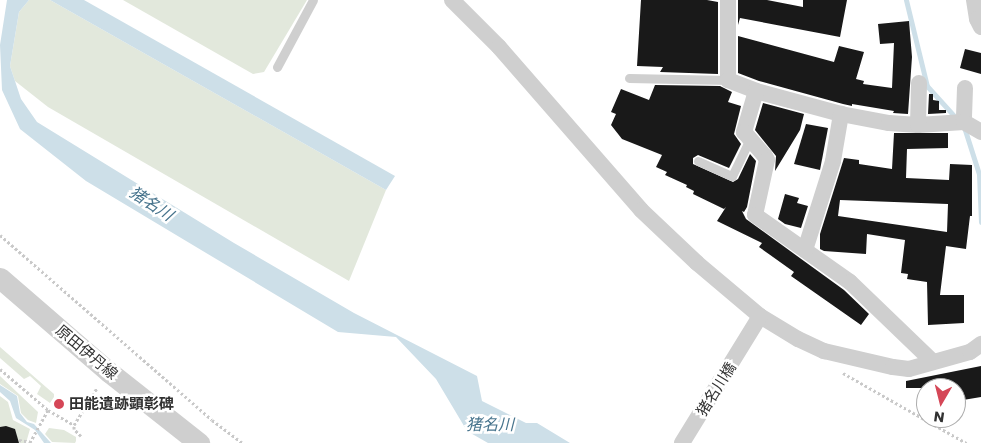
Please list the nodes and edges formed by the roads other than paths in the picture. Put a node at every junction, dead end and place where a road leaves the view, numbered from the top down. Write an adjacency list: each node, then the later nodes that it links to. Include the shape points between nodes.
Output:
1 (313, 0): 6 (lane)
2 (452, 0): 20 (street, via 499,47 641,210 696,263)
3 (728, 0): 8 (street)
4 (974, 0): 5 (street)
5 (981, 27)
6 (277, 66)
7 (629, 78): 8 (lane)
8 (728, 80): 11 (street)
9 (918, 83): 14 (street)
10 (965, 88): 13 (street)
11 (756, 91): 12 (street); 16 (street, via 744,132)
12 (841, 114): 14 (street); 18 (street, via 833,161)
13 (964, 122): 14 (street); 15 (street)
14 (918, 125)
15 (981, 132)
16 (750, 138): 17 (lane, via 732,176); 18 (street, via 767,160 756,215)
17 (698, 161)
18 (805, 250): 22 (street, via 850,282)
19 (0, 278): 23 (street, 原田伊丹線, via 109,372)
20 (760, 316): 22 (street, via 824,351 908,369); 24 (street, 猪名川橋)
21 (981, 344): 22 (street, via 970,352)
22 (933, 362)
23 (199, 443)
24 (682, 443)

